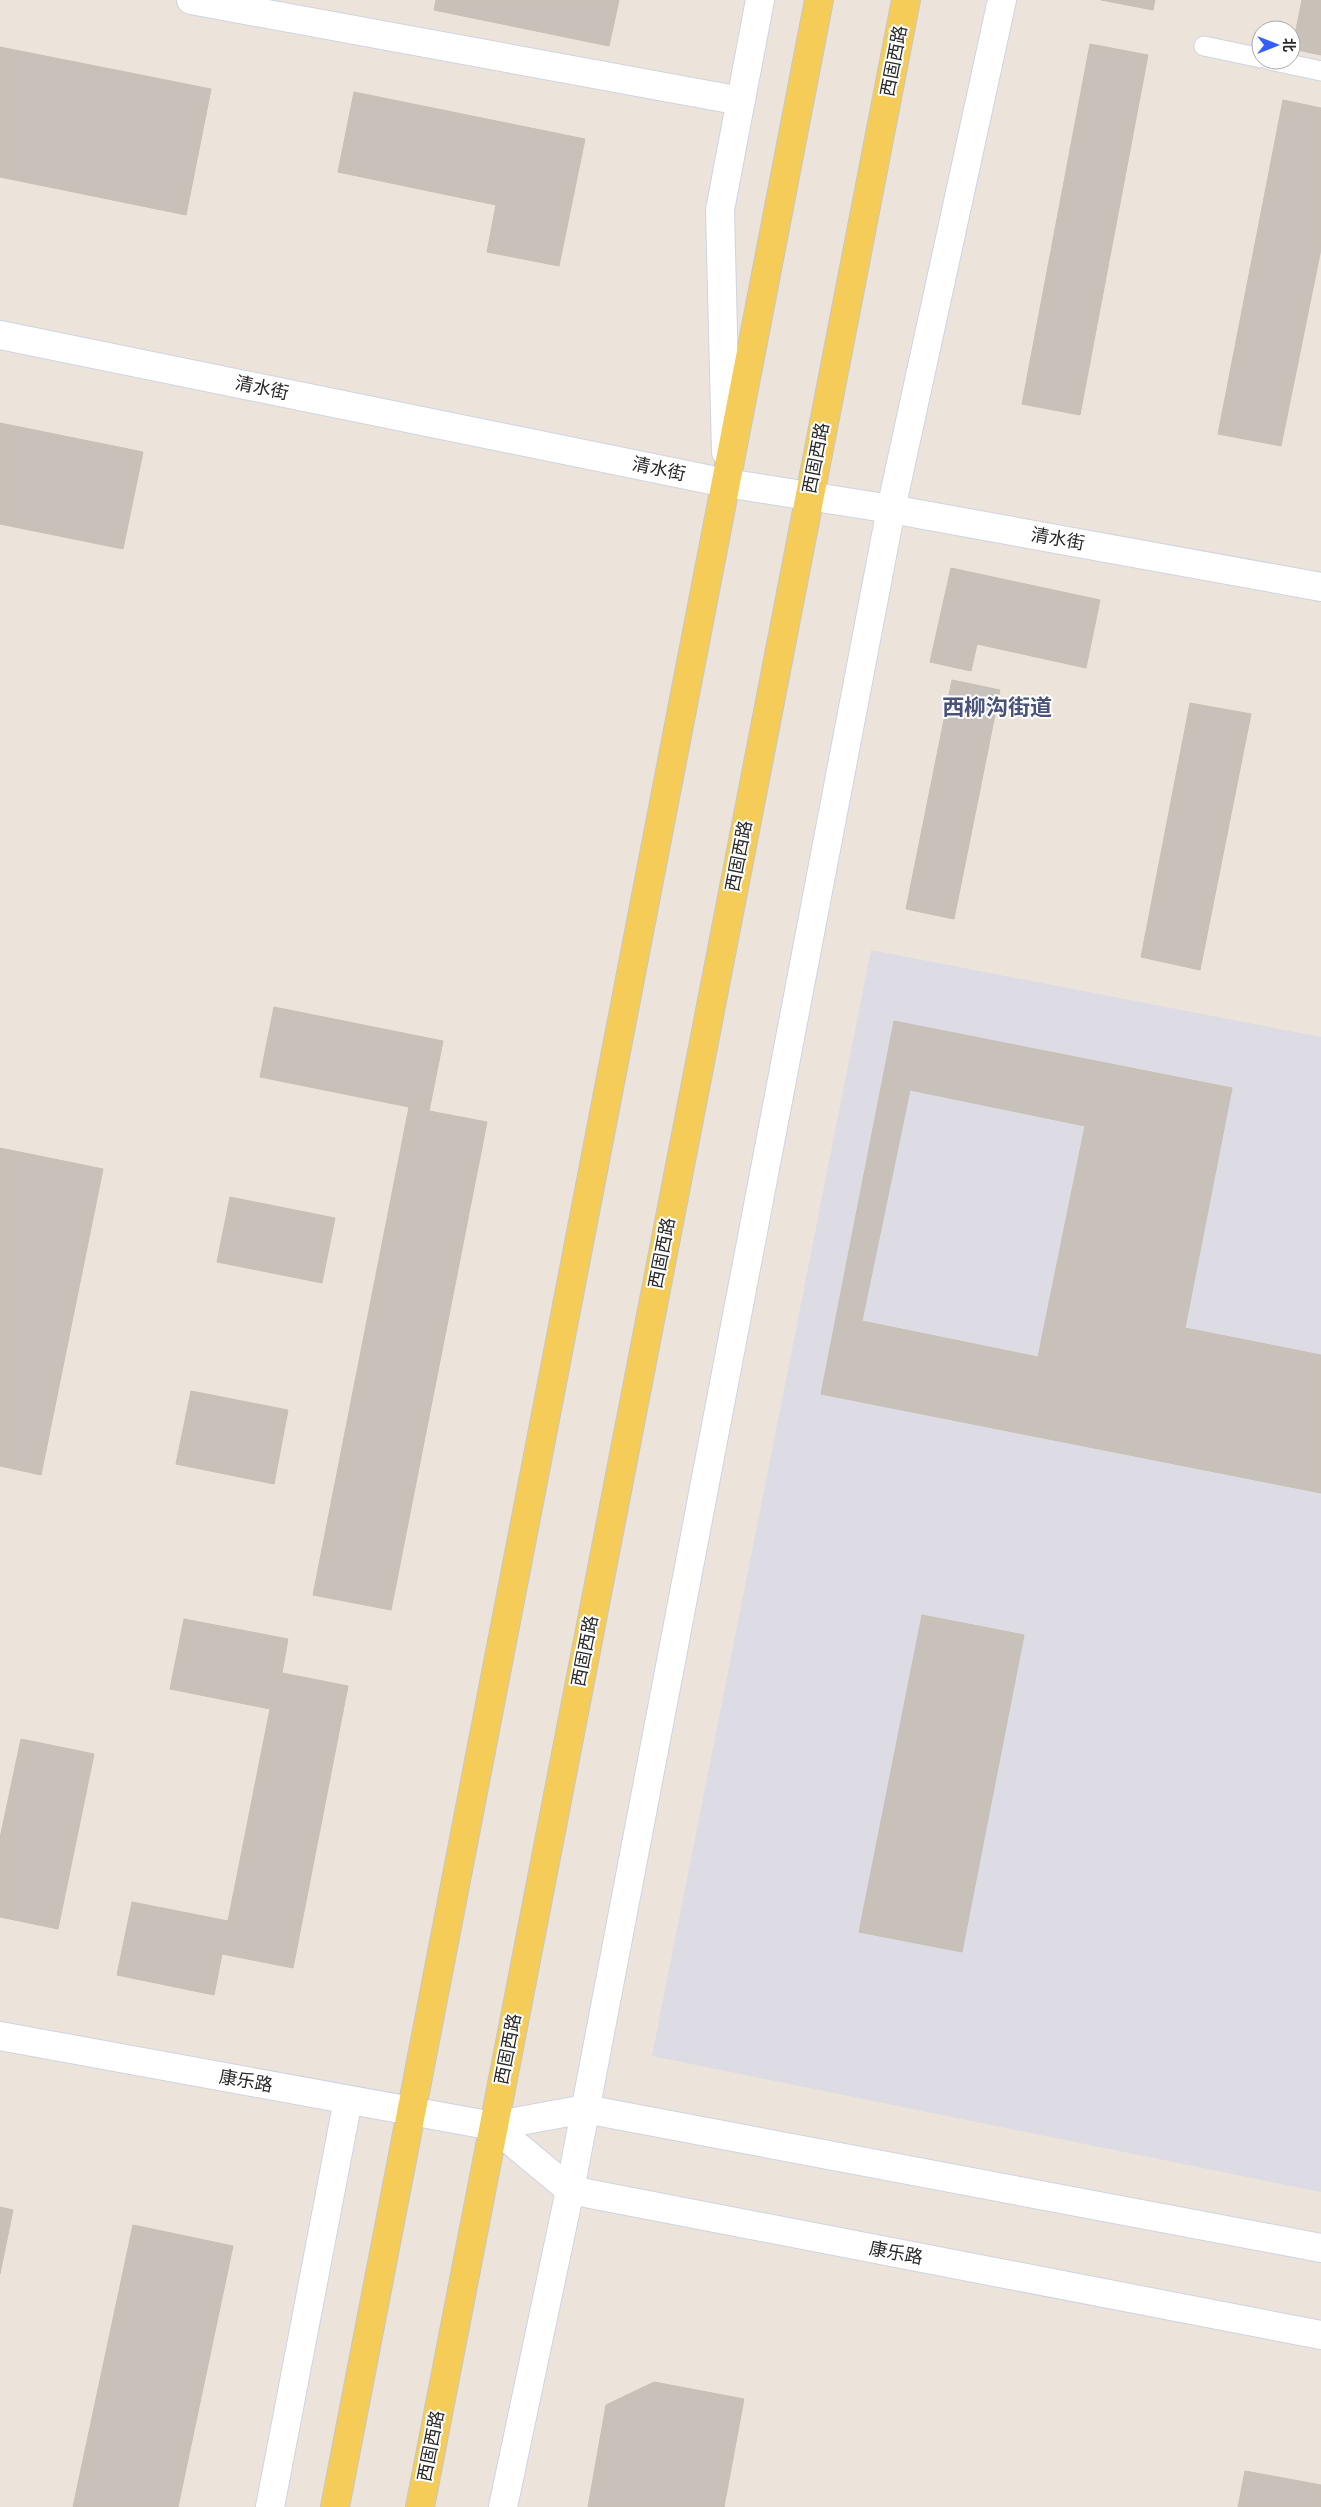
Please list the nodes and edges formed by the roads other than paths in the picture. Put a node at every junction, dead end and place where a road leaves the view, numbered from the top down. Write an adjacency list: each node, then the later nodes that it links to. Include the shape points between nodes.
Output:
1 (191, 0): 10 (street)
2 (760, 0): 10 (street)
3 (819, 0): 12 (main road)
4 (906, 0): 13 (main road, 西固西路)
5 (1002, 0): 14 (street)
6 (1204, 46): 7 (lane)
7 (1251, 56)
8 (1301, 67): 9 (lane)
9 (1321, 71)
10 (741, 101): 12 (street, via 720,210)
11 (0, 335): 12 (street, 清水街)
12 (726, 483): 13 (street, 清水街); 19 (main road)
13 (809, 496): 14 (street, 清水街); 20 (main road, 西固西路)
14 (891, 509): 15 (street, 清水街); 18 (street)
15 (1321, 587)
16 (0, 2036): 17 (street, 康乐路)
17 (348, 2100): 19 (street, 康乐路); 24 (street)
18 (585, 2109): 20 (street, 康乐路); 21 (street); 22 (street, 康乐路)
19 (411, 2112): 20 (street, 康乐路); 25 (main road)
20 (493, 2126): 21 (street, 康乐路); 26 (main road, 西固西路)
21 (570, 2190): 23 (street, 康乐路); 27 (street)
22 (1321, 2248)
23 (1321, 2335)
24 (270, 2507)
25 (335, 2507)
26 (420, 2507)
27 (503, 2507)

